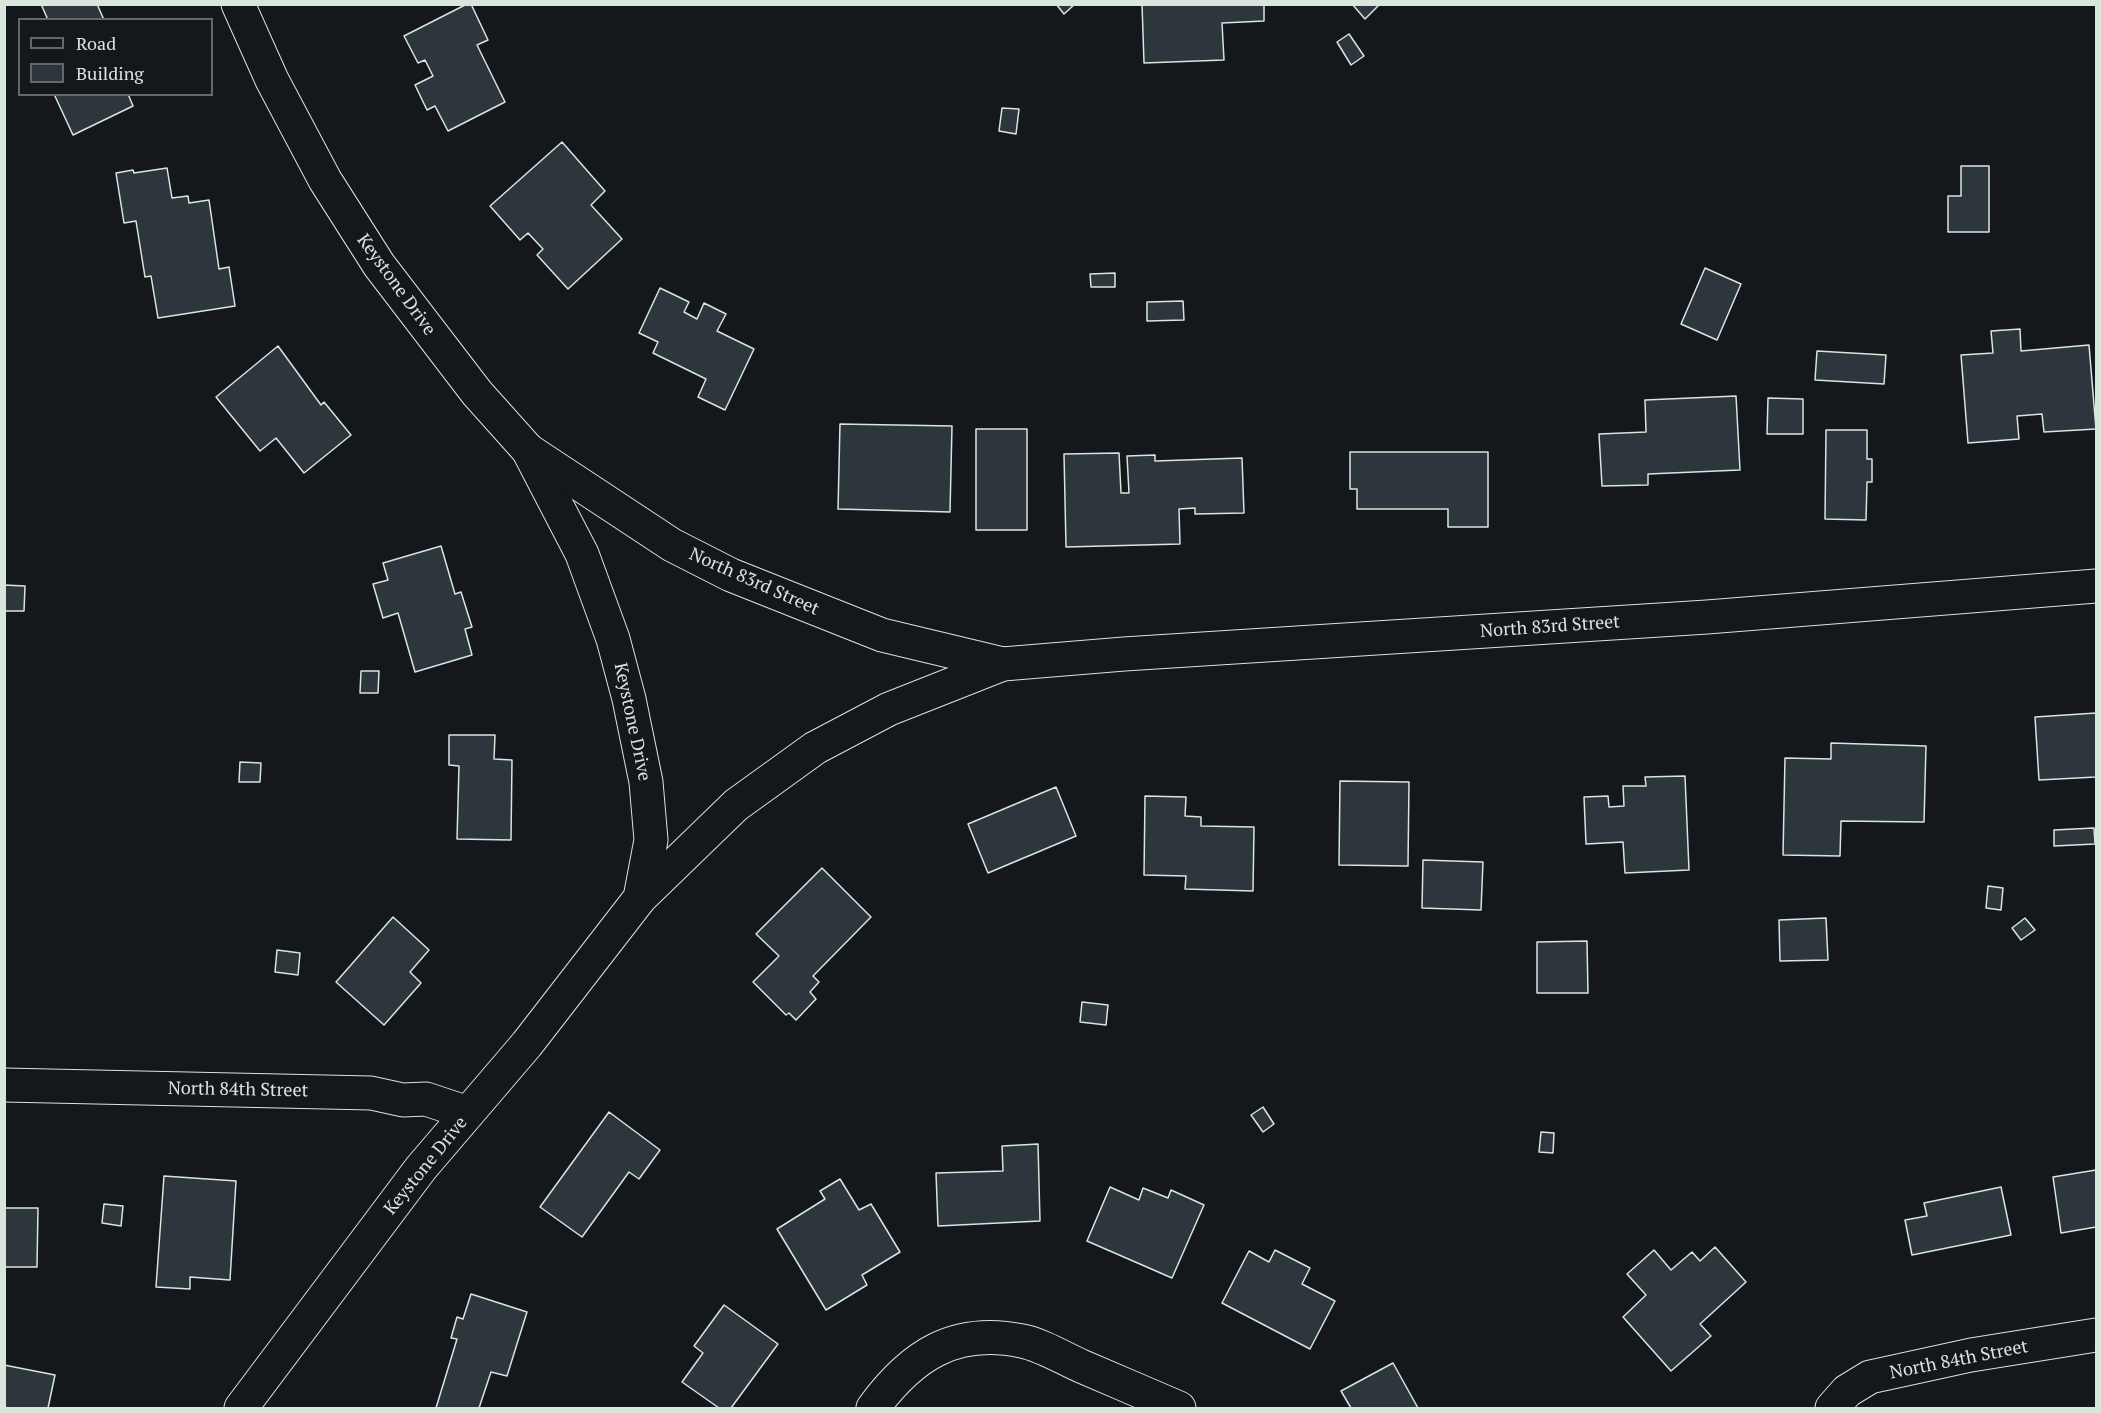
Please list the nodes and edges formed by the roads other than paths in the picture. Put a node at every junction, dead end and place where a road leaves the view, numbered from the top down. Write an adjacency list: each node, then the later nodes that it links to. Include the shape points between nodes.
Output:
1 (238, 4): 2 (street, Keystone Drive, via 319,170 373,256 477,393)
2 (528, 450): 4 (street, North 83rd Street, via 672,544 731,575 882,634); 5 (street, Keystone Drive, via 582,554 630,699 646,782 651,840)
3 (2097, 586): 4 (street, North 83rd Street, via 1707,617)
4 (1003, 664): 5 (street, North 83rd Street, via 889,709 816,748 729,811)
5 (640, 898): 7 (street, Keystone Drive)
6 (4, 1085): 7 (street, North 84th Street, via 371,1093 426,1100)
7 (468, 1113): 10 (street, Keystone Drive, via 421,1168)
8 (2097, 1335): 12 (street, North 84th Street, via 1971,1355 1870,1377 1847,1391)
9 (883, 1396): 11 (street, via 927,1353 953,1342 988,1337 1024,1341)
10 (241, 1408)
11 (1179, 1408)
12 (1832, 1408)

